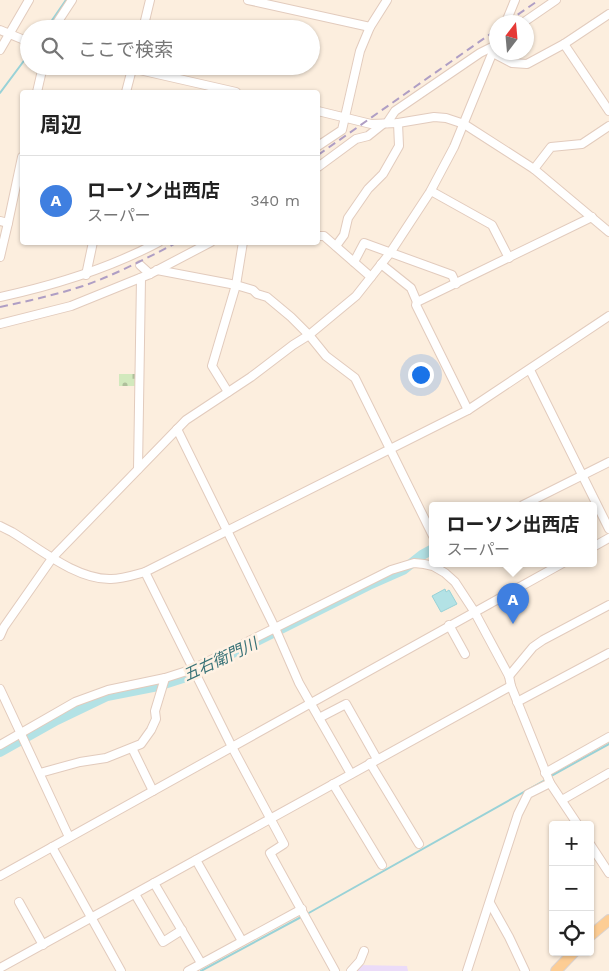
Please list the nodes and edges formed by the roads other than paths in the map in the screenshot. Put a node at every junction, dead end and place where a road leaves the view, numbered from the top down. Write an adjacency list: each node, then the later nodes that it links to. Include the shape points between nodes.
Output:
1 (29, 0): 15 (street)
2 (72, 0): 11 (street)
3 (150, 0): 12 (street)
4 (248, 0): 13 (street)
5 (387, 0): 13 (street)
6 (515, 0): 9 (street)
7 (556, 0): 10 (street)
8 (609, 14): 17 (street)
9 (509, 15)
10 (534, 15)
11 (59, 20)
12 (145, 20)
13 (370, 28): 30 (street, via 360,51)
14 (0, 30): 15 (street)
15 (9, 34): 16 (street); 19 (street)
16 (20, 38)
17 (564, 44): 21 (street, via 527,64); 29 (street)
18 (489, 48): 31 (street, via 395,111)
19 (0, 50)
20 (491, 60): 33 (street)
21 (506, 60)
22 (41, 75): 25 (street)
23 (132, 75): 26 (street)
24 (164, 75): 27 (street)
25 (37, 90)
26 (127, 90)
27 (228, 90)
28 (320, 111): 30 (street)
29 (609, 111)
30 (346, 117): 31 (street, via 370,124); 35 (street, via 342,130)
31 (385, 123): 32 (street); 37 (street)
32 (398, 123): 33 (street, via 434,117); 48 (street, via 399,146 383,174 348,218 344,235)
33 (464, 124): 38 (street); 39 (street)
34 (609, 126): 38 (street, via 582,144 551,147)
35 (320, 145)
36 (20, 164): 41 (street)
37 (320, 166)
38 (534, 169): 40 (street)
39 (431, 191): 49 (street); 51 (street, via 492,225)
40 (592, 216): 42 (street); 51 (street)
41 (4, 222): 50 (street)
42 (608, 230)
43 (320, 236): 48 (street)
44 (92, 245): 56 (street)
45 (155, 245): 52 (street)
46 (205, 245): 55 (street)
47 (243, 245): 60 (street)
48 (336, 246): 53 (street)
49 (390, 253): 53 (street, via 364,243); 54 (street); 59 (street, via 452,275)
50 (0, 256)
51 (509, 258): 59 (street)
52 (136, 261): 55 (street); 56 (street)
53 (354, 262): 57 (street)
54 (382, 264): 57 (street); 62 (street, via 411,288)
55 (154, 272): 58 (street); 60 (street)
56 (86, 275): 61 (street)
57 (371, 277): 65 (street, via 356,296)
58 (141, 278): 64 (street, via 71,306); 72 (street)
59 (456, 284): 62 (street)
60 (236, 285): 65 (street, via 267,297); 67 (street, via 212,366)
61 (0, 297)
62 (417, 302): 68 (street)
63 (609, 316): 66 (street)
64 (0, 324)
65 (309, 336): 67 (street); 70 (street, via 326,356 355,378)
66 (530, 370): 68 (street); 73 (street)
67 (228, 392): 69 (street)
68 (468, 410): 70 (street)
69 (177, 429): 72 (street); 80 (street)
70 (390, 450): 78 (street); 80 (street)
71 (609, 462): 73 (street)
72 (138, 469): 83 (street)
73 (582, 476): 74 (street); 75 (street)
74 (529, 502)
75 (595, 502)
76 (597, 505): 79 (street)
77 (0, 526): 83 (street)
78 (429, 528)
79 (609, 529)
80 (227, 532): 87 (street); 92 (street)
81 (609, 538): 82 (street)
82 (597, 544)
83 (53, 558): 87 (street, via 96,578 120,579); 91 (street)
84 (429, 564): 92 (street, via 414,563 392,570)
85 (438, 567): 89 (street, via 455,582)
86 (556, 567): 89 (street)
87 (145, 572): 98 (street)
88 (609, 605): 97 (street, via 543,640)
89 (474, 611): 90 (street); 96 (street)
90 (449, 626): 95 (street); 104 (street)
91 (2, 627): 93 (street)
92 (274, 628): 98 (street); 104 (street)
93 (0, 636)
94 (609, 653): 103 (street)
95 (465, 654)
96 (502, 662): 97 (street); 99 (street)
97 (520, 663): 99 (street)
98 (193, 669): 100 (street); 109 (street)
99 (509, 676): 101 (street)
100 (165, 678): 106 (street, via 91,695); 110 (street, via 151,730 141,744)
101 (511, 686): 103 (street); 111 (street)
102 (0, 690): 106 (street)
103 (517, 702): 112 (street)
104 (311, 704): 105 (street); 109 (street)
105 (319, 718): 111 (street, via 346,704); 115 (street)
106 (22, 733): 108 (street); 113 (street)
107 (609, 737): 112 (street)
108 (0, 746)
109 (232, 747): 118 (street); 120 (street)
110 (132, 748): 113 (street, via 106,758); 118 (street)
111 (373, 761): 115 (street); 123 (street)
112 (545, 772): 116 (street)
113 (40, 773): 122 (street)
114 (609, 773): 119 (street)
115 (351, 774): 117 (street)
116 (550, 783): 119 (street); 133 (street, via 528,794 518,814)
117 (333, 784): 120 (street); 127 (street)
118 (153, 791): 122 (street)
119 (562, 800): 121 (street)
120 (270, 819): 126 (street); 134 (street, via 284,844 270,853)
121 (575, 821)
122 (70, 837): 124 (street)
123 (419, 844)
124 (52, 847): 129 (street); 135 (street)
125 (594, 850): 128 (street)
126 (196, 860): 130 (street); 139 (street)
127 (382, 865)
128 (609, 874)
129 (0, 876)
130 (154, 884): 131 (street); 137 (street)
131 (135, 894): 135 (street); 137 (street, via 163,942)
132 (19, 902): 140 (street)
133 (490, 903): 149 (street); 150 (street)
134 (302, 909): 139 (street); 147 (street)
135 (91, 919): 140 (street); 145 (street)
136 (609, 920): 138 (main road)
137 (182, 930): 143 (street)
138 (594, 933)
139 (242, 941): 143 (street)
140 (43, 945): 144 (street)
141 (364, 951): 148 (street)
142 (570, 956): 151 (main road)
143 (202, 963): 146 (street)
144 (0, 968)
145 (121, 971)
146 (188, 971)
147 (335, 971)
148 (350, 971)
149 (467, 971)
150 (525, 971)
151 (556, 971)

